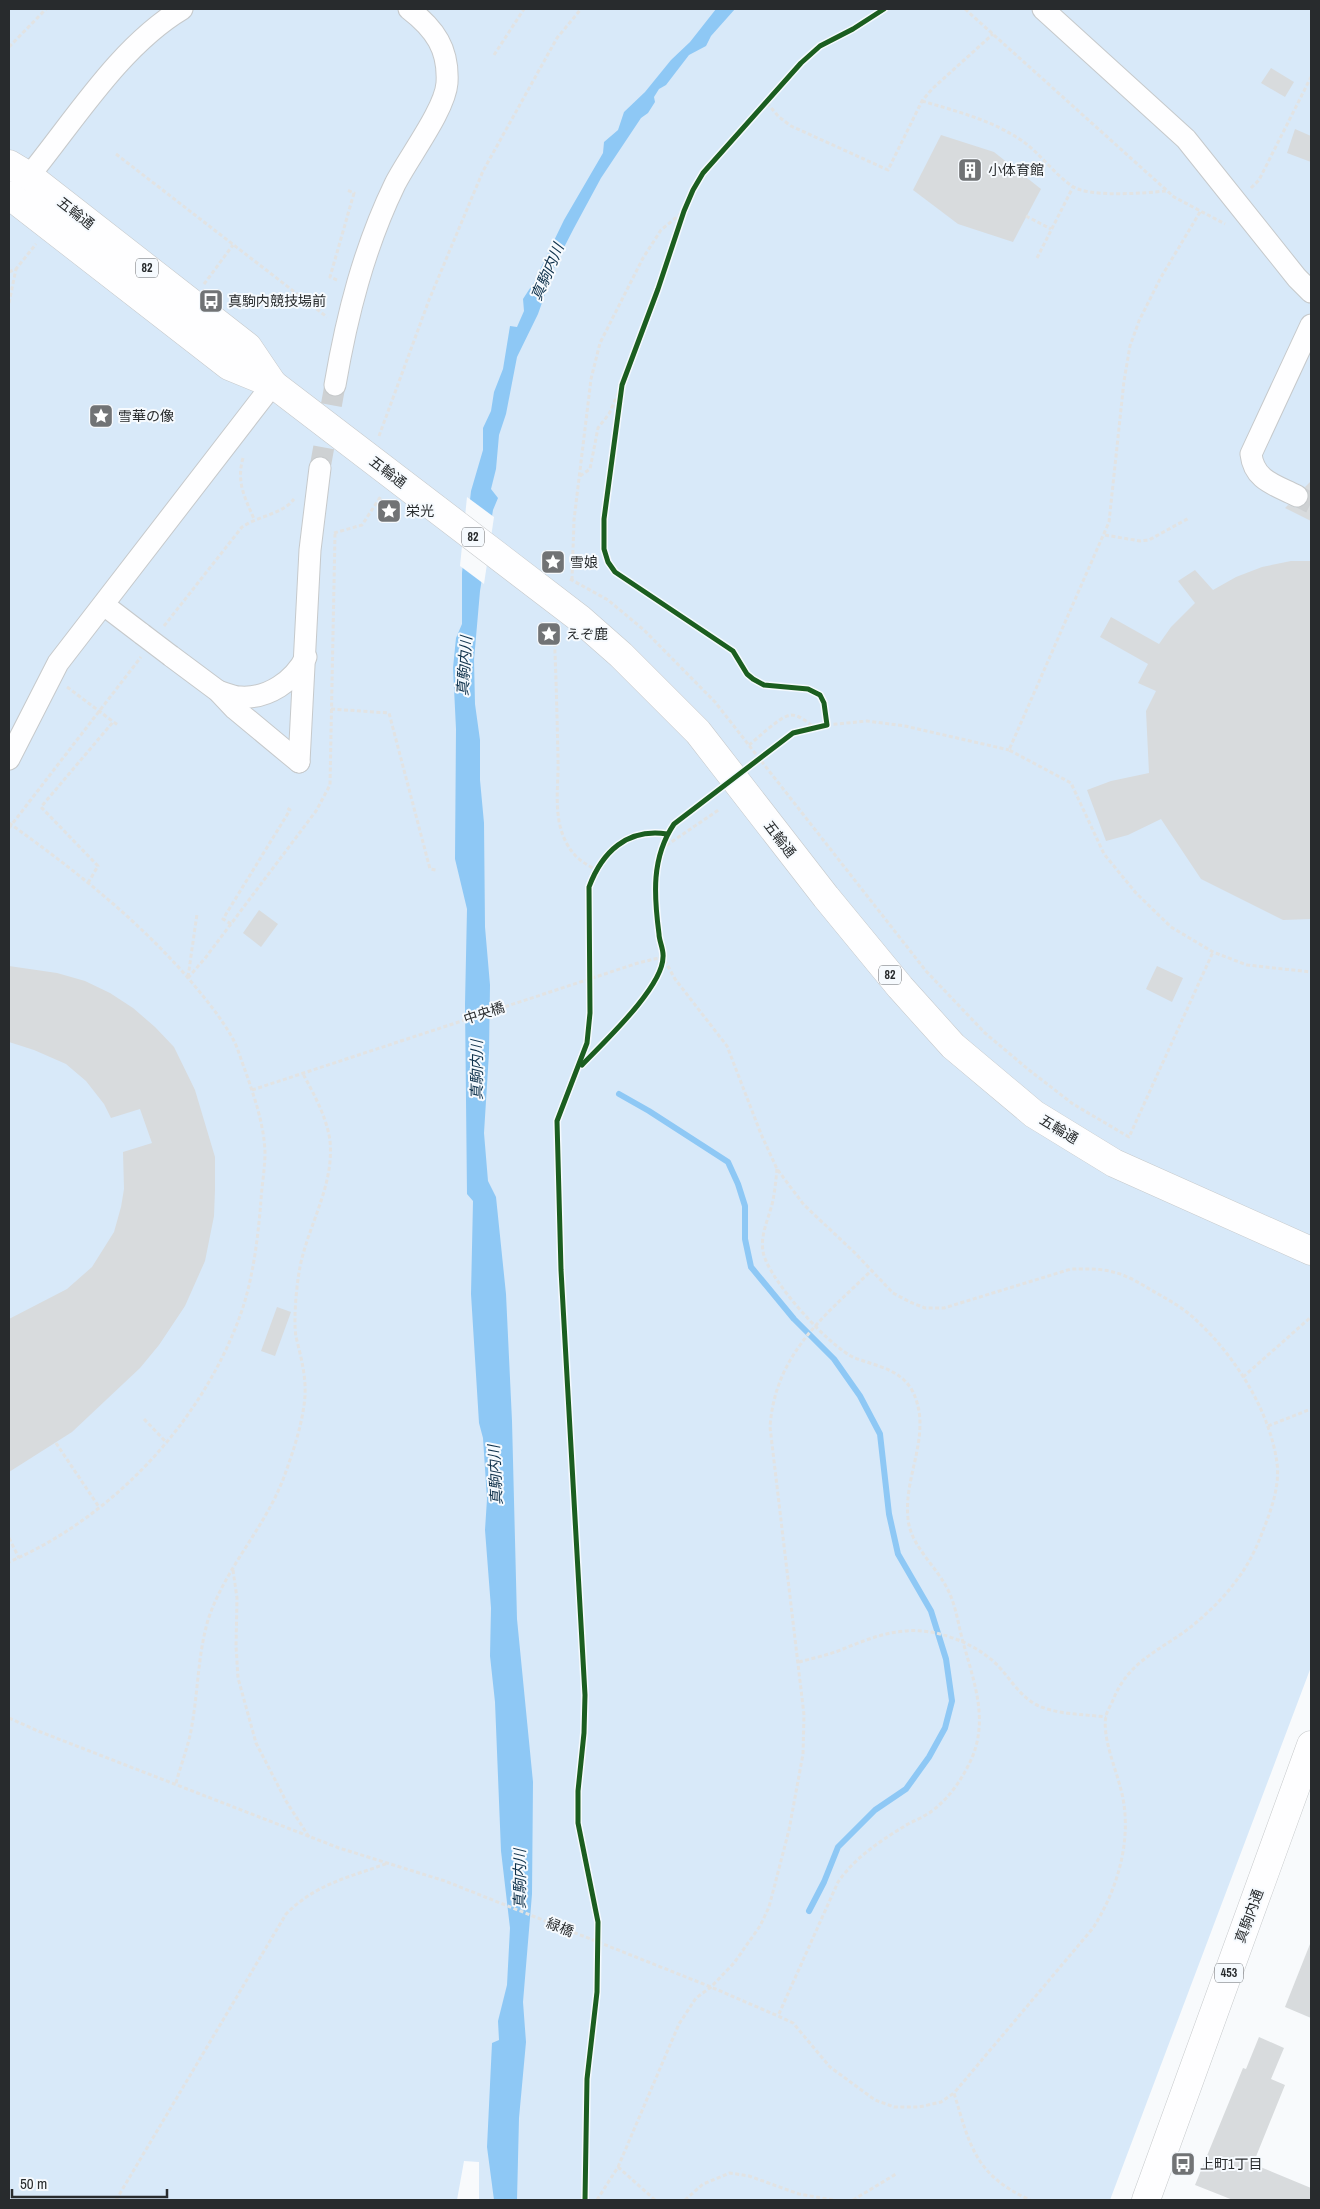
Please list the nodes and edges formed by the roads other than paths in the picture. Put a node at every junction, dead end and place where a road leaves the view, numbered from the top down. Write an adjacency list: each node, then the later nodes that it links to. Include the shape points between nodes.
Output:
1 (182, 9): 4 (lane, via 127,55)
2 (409, 9): 9 (lane, via 435,34 444,50 448,67 447,86 439,108 395,184 367,252 351,304)
3 (1043, 9): 6 (lane, via 1186,139)
4 (19, 170): 8 (main road, 五輪通 / 82, via 248,347)
5 (9, 195): 8 (main road, 五輪通 / 82, via 229,366)
6 (1311, 292)
7 (1311, 325): 11 (lane, via 1251,454 1256,473)
8 (273, 384): 12 (lane); 16 (main road, 五輪通 / 82, via 388,487 558,587 579,618 698,732 826,897 953,1046 1034,1114 1114,1163)
9 (335, 385)
10 (320, 468): 13 (lane, via 310,550)
11 (1297, 496)
12 (104, 605): 14 (lane, bridge); 15 (lane, via 58,663)
13 (306, 657): 14 (lane, via 300,670 282,686 252,697); 14 (lane, via 299,762)
14 (218, 691)
15 (9, 759)
16 (1311, 1251)
17 (1311, 1745): 18 (main road, 真駒内通 / 453)
18 (1146, 2200)

